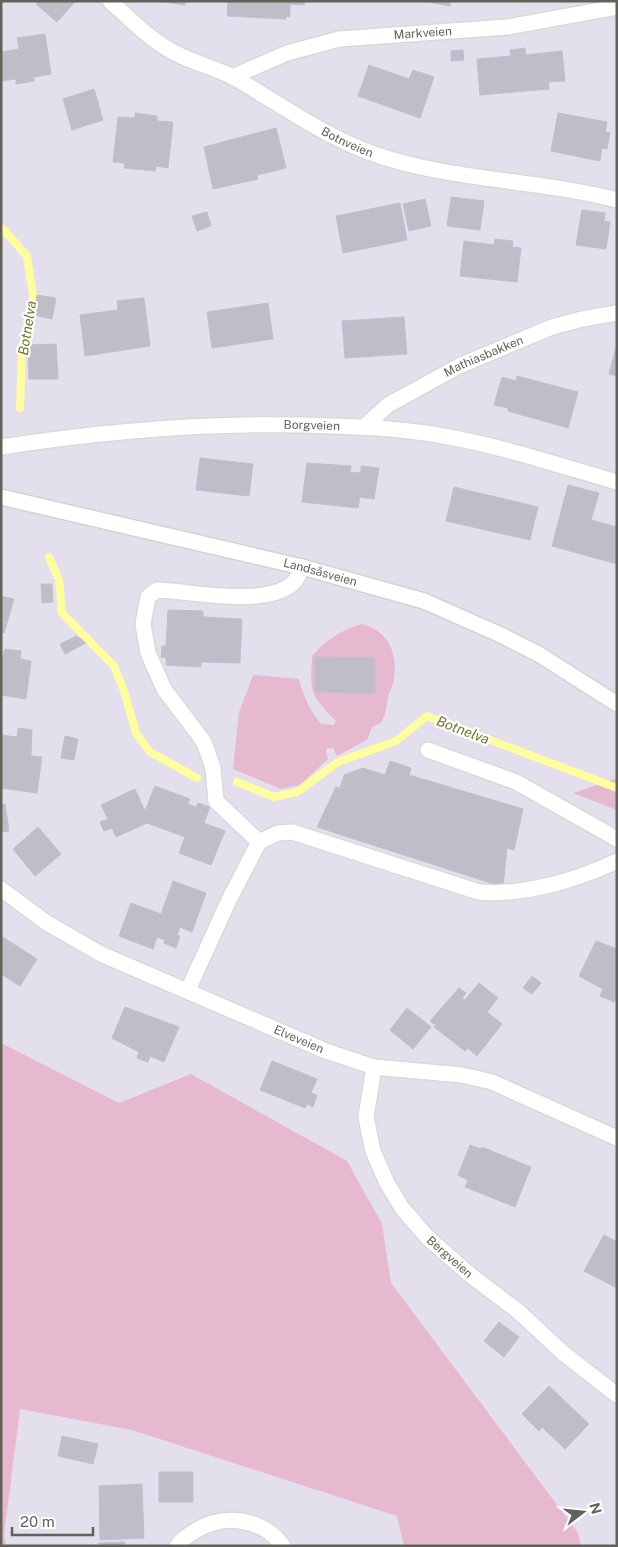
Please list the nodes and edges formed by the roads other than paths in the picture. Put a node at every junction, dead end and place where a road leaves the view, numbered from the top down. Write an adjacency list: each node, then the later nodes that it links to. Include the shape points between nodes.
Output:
1 (110, 1): 3 (street, Botnveien, via 162,45)
2 (617, 7): 3 (street, Markveien, via 507,27 339,39 287,53)
3 (232, 77): 4 (street, Botnveien, via 346,141 391,160 434,170 584,191)
4 (617, 200)
5 (617, 313): 6 (street, Mathiasbakken, via 552,327 459,366 388,405)
6 (364, 427): 7 (street, Borgveien, via 287,424 156,428); 8 (street, Borgveien, via 408,430 467,440)
7 (1, 447)
8 (617, 482)
9 (1, 497): 10 (street, Landsåsveien)
10 (302, 567): 11 (street, Landsåsveien, via 424,601 461,617 540,655); 14 (street, via 294,581 276,593 246,597 157,590 148,597 144,624 148,653 164,689 204,742 213,768 216,801)
11 (617, 704)
12 (428, 750): 13 (street, via 516,782)
13 (617, 839)
14 (259, 842): 15 (street, via 278,833 292,832 480,892 500,894 598,871); 17 (street)
15 (617, 861)
16 (1, 889): 17 (street, Elveveien, via 80,943)
17 (188, 990): 18 (street, Elveveien, via 326,1051)
18 (374, 1067): 19 (street, Elveveien, via 462,1075 492,1082); 20 (street, Bergveien, via 366,1117 373,1151 402,1208 455,1262)
19 (617, 1138)
20 (617, 1395)
21 (177, 1546): 22 (street, via 180,1540 204,1525 232,1519 253,1523 275,1535)
22 (283, 1546)

